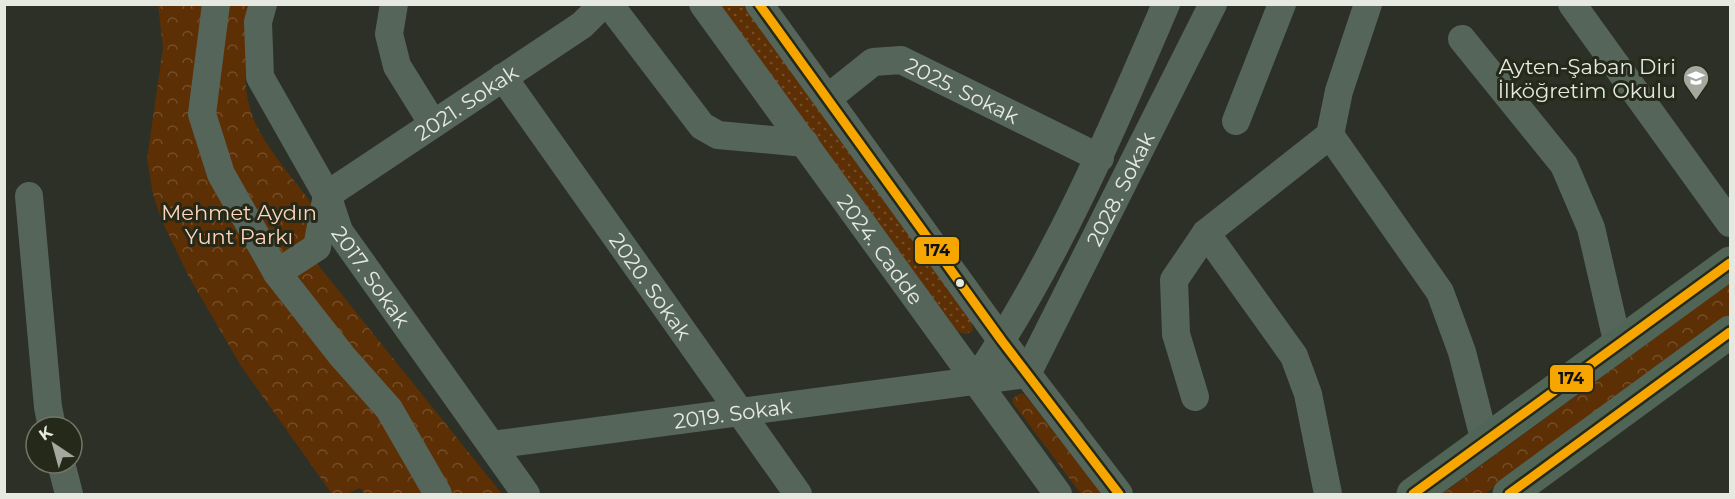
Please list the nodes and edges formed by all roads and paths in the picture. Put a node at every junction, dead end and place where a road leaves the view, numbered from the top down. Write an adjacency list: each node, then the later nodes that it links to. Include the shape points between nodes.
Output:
1 (216, 4): 26 (street, via 202,114 221,174)
2 (263, 4): 21 (street, 2017. Sokak, via 258,22 260,77)
3 (394, 4): 17 (street, via 389,34 398,66)
4 (603, 4): 14 (street, 2021. Sokak, via 582,25)
5 (609, 4): 19 (street, via 702,126 718,135)
6 (703, 4): 19 (street, 2024. Cadde)
7 (759, 4): 15 (street, 2024. Cadde)
8 (1166, 4): 20 (street, 2028. Sokak)
9 (1213, 4): 30 (street, 2028. Sokak)
10 (1282, 4): 16 (street)
11 (1368, 4): 18 (street, via 1339,91)
12 (1572, 4): 23 (street)
13 (1462, 39): 29 (street, via 1564,165 1591,228)
14 (503, 77): 17 (street, 2021. Sokak); 33 (street, 2020. Sokak)
15 (828, 98): 20 (street, 2025. Sokak, via 873,62 902,60); 28 (street, 2024. Cadde)
16 (1236, 121)
17 (433, 124): 21 (street, 2021. Sokak)
18 (1330, 135): 24 (street); 35 (street, via 1440,291 1462,352)
19 (805, 143): 31 (street, 2024. Cadde)
20 (1100, 158): 28 (street, 2028. Sokak)
21 (327, 195): 26 (street, via 317,247); 36 (street, 2017. Sokak, via 339,231)
22 (28, 196): 34 (street)
23 (1731, 223)
24 (1206, 233): 32 (street, via 1174,280 1176,334); 44 (street, via 1294,356 1308,394)
25 (1731, 263): 29 (main road)
26 (277, 273): 39 (street, via 389,409)
27 (1731, 332): 46 (main road)
28 (1002, 341): 30 (street, 2024. Cadde); 31 (street, 2028. Sokak)
29 (1618, 345): 35 (main road)
30 (1027, 374): 31 (street, 2019. Sokak); 43 (street, 2024. Cadde)
31 (975, 381): 33 (street, 2019. Sokak); 42 (street, 2024. Cadde)
32 (1195, 397)
33 (738, 411): 36 (street, 2019. Sokak); 41 (street, 2020. Sokak)
34 (50, 415)
35 (1485, 442): 45 (main road)
36 (492, 445): 40 (street, 2017. Sokak)
37 (64, 475): 38 (street)
38 (69, 495)
39 (438, 495)
40 (526, 495)
41 (798, 495)
42 (1058, 495)
43 (1119, 495)
44 (1328, 495)
45 (1413, 495)
46 (1509, 495)

